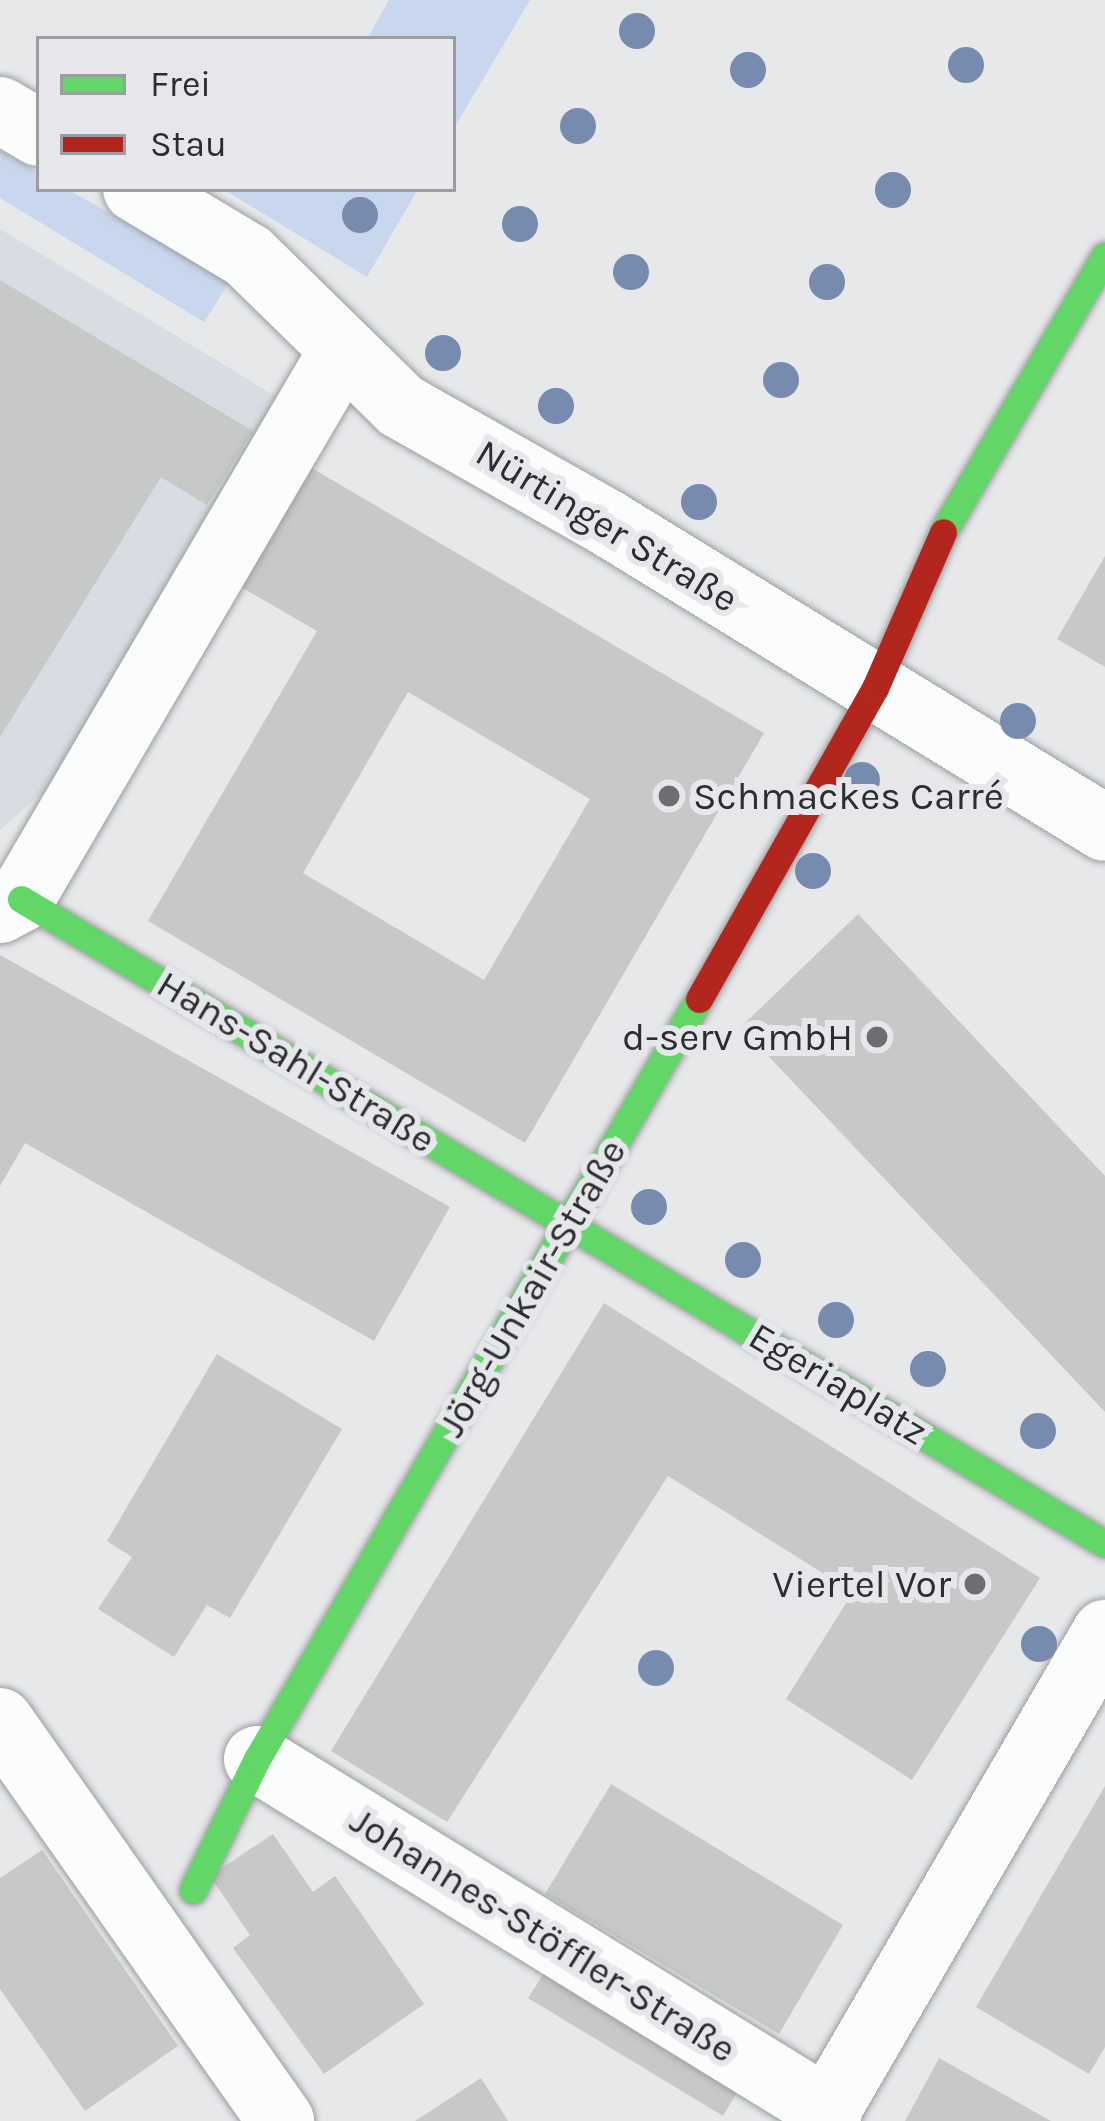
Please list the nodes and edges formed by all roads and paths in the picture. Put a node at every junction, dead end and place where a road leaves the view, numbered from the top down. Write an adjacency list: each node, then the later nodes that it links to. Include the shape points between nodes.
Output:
1 (0, 110): 2 (street)
2 (36, 131)
3 (141, 192): 5 (street, Nürtinger Straße, via 248,256)
4 (1105, 256): 6 (street, Jörg-Unkair-Straße, via 940,539)
5 (343, 352): 6 (street, Nürtinger Straße, via 400,406); 8 (street)
6 (875, 688): 7 (street, Nürtinger Straße); 9 (street, Jörg-Unkair-Straße)
7 (1105, 828)
8 (10, 904): 9 (street, Hans-Sahl-Straße)
9 (571, 1225): 10 (street, Egeriaplatz); 13 (street, Jörg-Unkair-Straße)
10 (1105, 1544)
11 (1105, 1633): 15 (street, Johannes-Stöffler-Straße)
12 (0, 1721): 16 (street)
13 (256, 1759): 14 (street, Jörg-Unkair-Straße); 15 (street, Johannes-Stöffler-Straße)
14 (193, 1890)
15 (825, 2116)
16 (281, 2121)

